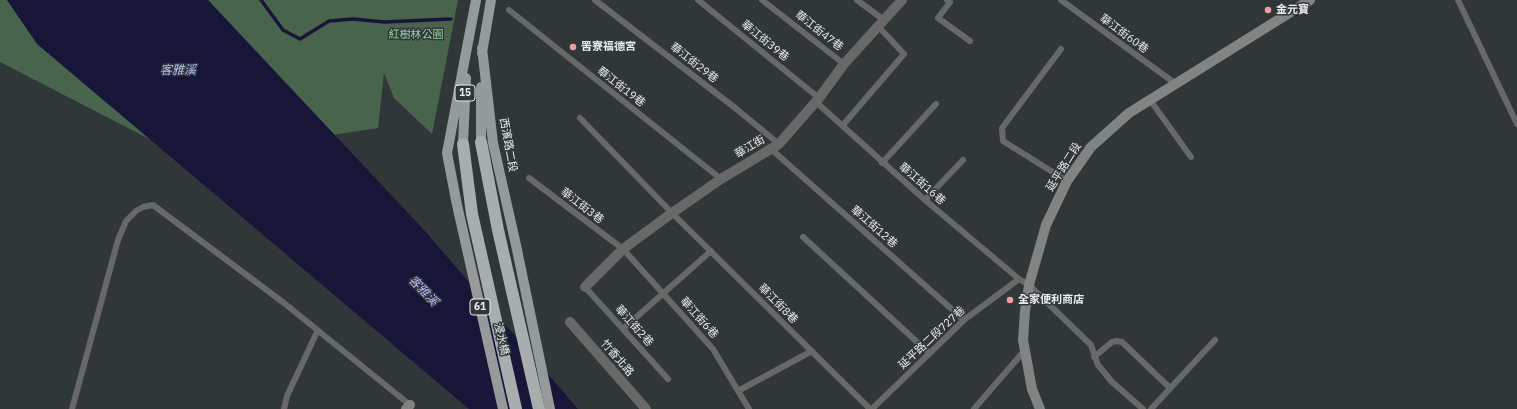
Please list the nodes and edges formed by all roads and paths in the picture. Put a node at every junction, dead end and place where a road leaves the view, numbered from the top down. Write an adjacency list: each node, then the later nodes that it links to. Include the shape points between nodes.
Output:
1 (476, 0): 15 (main road, 15)
2 (491, 0): 16 (main road, 西濱路二段 / 15)
3 (595, 0): 28 (lane, 華江街29巷, via 734,107)
4 (698, 0): 20 (lane, 華江街39巷)
5 (762, 0): 18 (lane, 華江街47巷)
6 (857, 0): 13 (lane)
7 (902, 0): 13 (street, 華江街)
8 (948, 0): 14 (lane, via 950,2 938,18)
9 (1061, 0): 19 (lane, 華江街60巷)
10 (1458, 0): 24 (lane)
11 (1305, 1): 19 (street, 延平路二段)
12 (509, 10): 33 (lane, 華江街19巷)
13 (881, 23): 18 (street, 華江街); 25 (lane, via 904,54)
14 (970, 41)
15 (467, 42): 27 (main road, 15); 59 (main road, 浸水橋 / 61, via 447,153)
16 (482, 48): 26 (main road, 西濱路二段 / 15); 62 (main road, 西濱路二段, via 493,143)
17 (1061, 49): 34 (lane, via 1002,128 1004,141)
18 (844, 64): 20 (street, 華江街)
19 (1176, 84): 21 (street, 延平路二段)
20 (817, 100): 25 (lane, 華江街16巷); 28 (street, 華江街)
21 (1150, 100): 29 (lane); 34 (street, 延平路二段, via 1129,113 1091,147)
22 (936, 104): 31 (lane)
23 (580, 118): 36 (lane, 華江街8巷)
24 (1517, 124)
25 (843, 126): 31 (lane, 華江街16巷)
26 (481, 142): 61 (highway, 浸水橋, via 498,230)
27 (463, 144): 60 (highway, 浸水橋 / 61, via 472,214)
28 (775, 147): 33 (street, 華江街); 44 (lane, 華江街12巷)
29 (1191, 157)
30 (963, 160): 35 (lane)
31 (882, 163): 35 (lane, 華江街16巷)
32 (530, 178): 38 (lane, 華江街3巷)
33 (721, 179): 36 (street, 華江街)
34 (1067, 181): 41 (street, 延平路二段, via 1046,225)
35 (925, 200): 40 (lane, 華江街16巷)
36 (672, 213): 38 (street, 華江街); 39 (lane, 華江街8巷)
37 (803, 237): 51 (lane)
38 (623, 249): 42 (street, 華江街); 43 (lane, 華江街6巷)
39 (711, 251): 43 (lane); 50 (lane, 華江街8巷)
40 (1019, 279): 41 (lane); 44 (lane, 延平路二段727巷)
41 (1029, 285): 49 (street, 延平路二段, via 1023,340); 52 (lane, via 1091,345)
42 (584, 287): 46 (lane, 華江街2巷)
43 (663, 293): 46 (lane); 55 (lane, 華江街6巷, via 714,349)
44 (964, 320): 51 (lane, 延平路二段727巷)
45 (570, 322): 63 (street, 竹香北路)
46 (623, 328): 53 (lane, 華江街2巷)
47 (318, 332): 56 (lane); 57 (lane, via 284,303 153,205 143,207 126,221 118,240); 58 (lane)
48 (1215, 340): 54 (lane)
49 (1025, 350): 66 (lane); 67 (street, 延平路二段, via 1032,389)
50 (812, 351): 55 (lane); 65 (lane, 華江街8巷)
51 (929, 353): 65 (lane, 延平路二段727巷)
52 (1094, 357): 54 (lane, via 1112,342 1122,342); 68 (lane, via 1112,382)
53 (668, 378)
54 (1170, 388): 69 (lane)
55 (738, 391): 64 (lane, 華江街6巷)
56 (410, 408)
57 (72, 409)
58 (284, 409)
59 (503, 409)
60 (516, 409)
61 (539, 409)
62 (550, 409)
63 (646, 409)
64 (749, 409)
65 (871, 409)
66 (974, 409)
67 (1040, 409)
68 (1143, 409)
69 (1151, 409)

